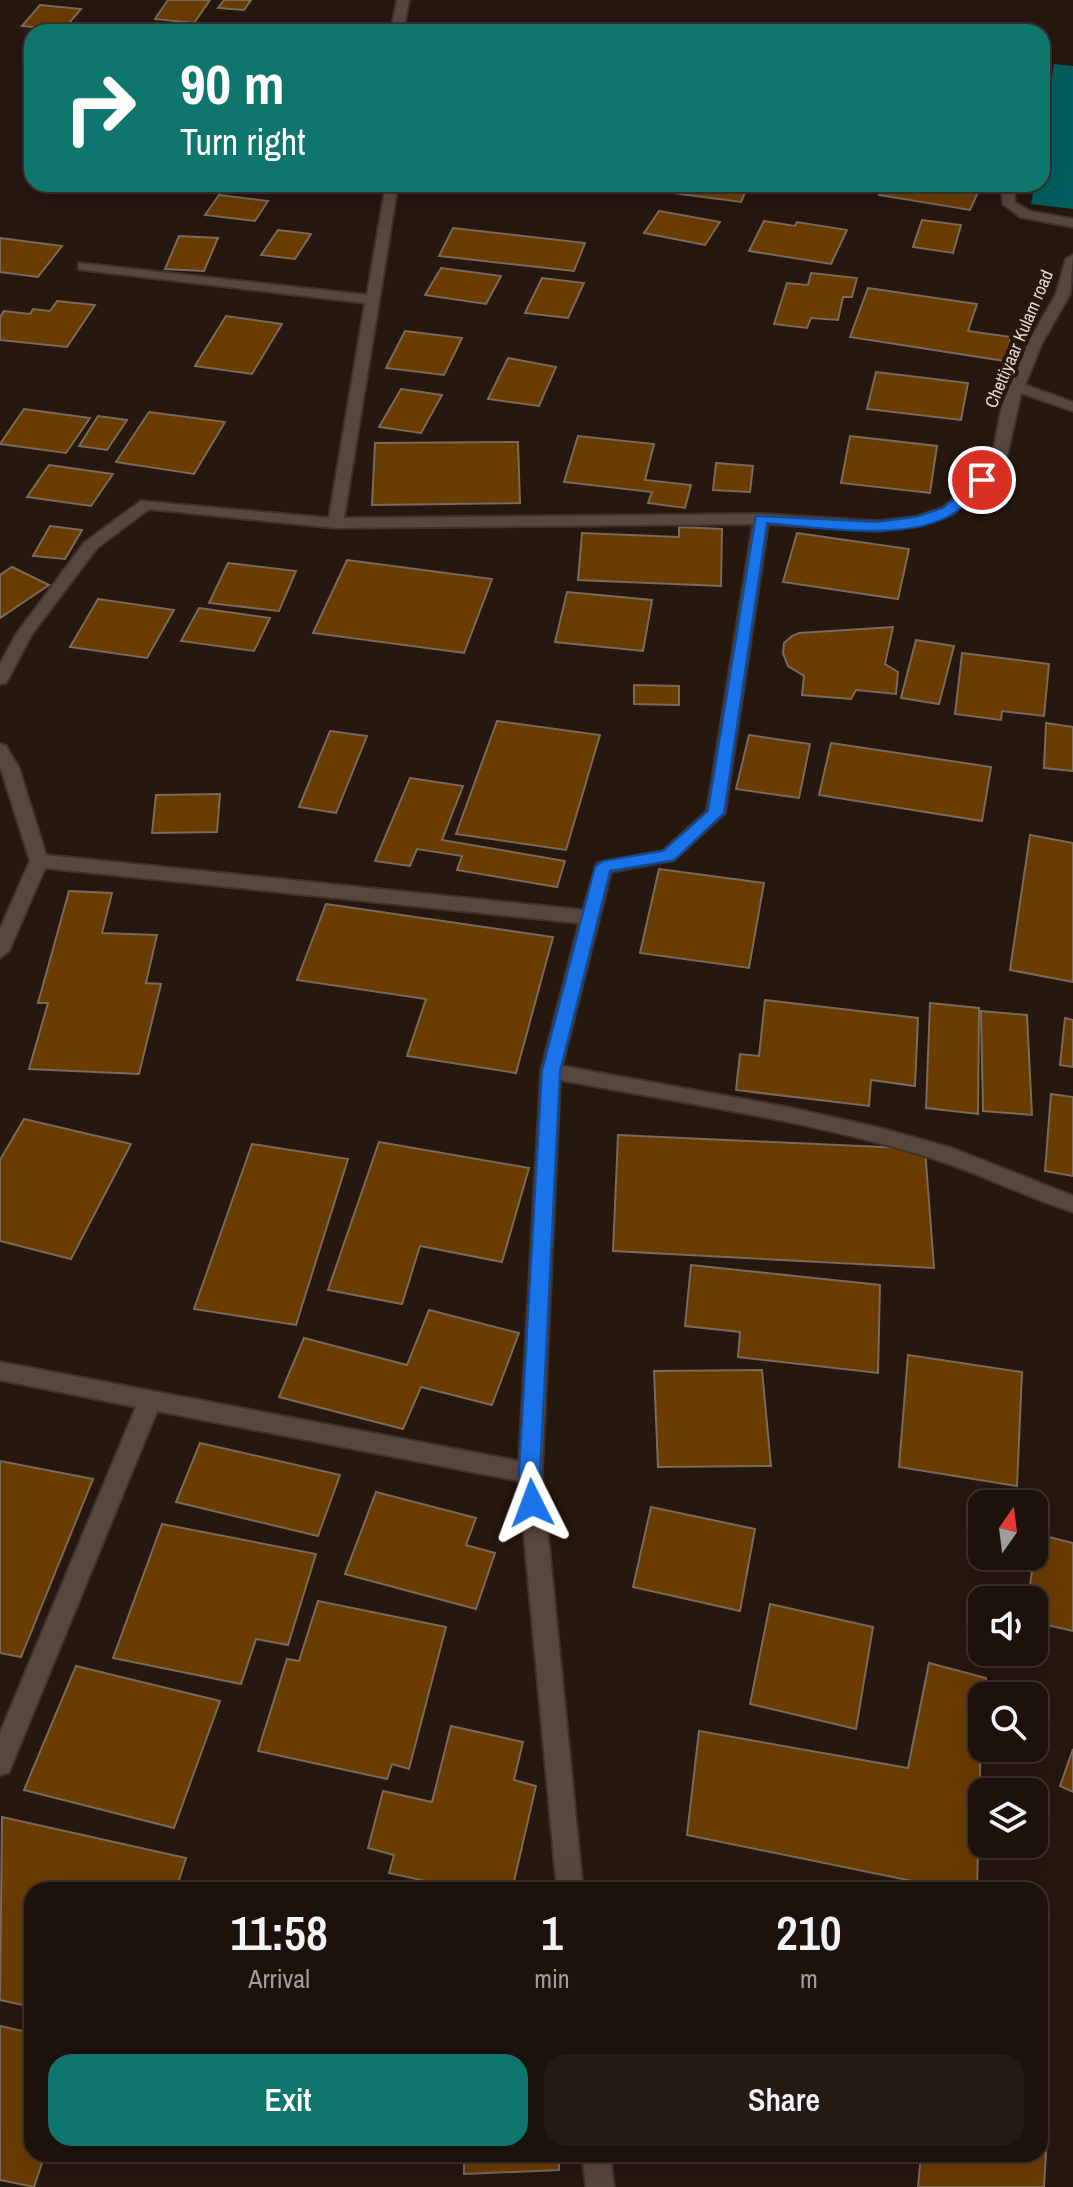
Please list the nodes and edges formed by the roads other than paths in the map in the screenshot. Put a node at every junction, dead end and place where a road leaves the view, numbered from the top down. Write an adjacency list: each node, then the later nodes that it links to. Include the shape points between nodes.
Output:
1 (403, 0): 2 (street)
2 (398, 24)
3 (391, 192): 8 (street)
4 (1008, 192): 5 (street, via 1009,204 1025,214)
5 (1073, 223)
6 (1073, 259): 9 (street, Chettiyaar Kulam road, via 1063,294)
7 (84, 266): 8 (street)
8 (371, 300): 12 (street)
9 (1017, 387): 10 (street); 11 (street, Chettiyaar Kulam road, via 998,465 948,511 877,526)
10 (1073, 407)
11 (761, 519): 12 (street, Chettiyaar Kulam road); 16 (street, via 716,813 668,856 603,867)
12 (336, 523): 13 (street, Chettiyaar Kulam road, via 146,504 91,545 25,633)
13 (0, 679)
14 (0, 750): 15 (street)
15 (39, 861): 16 (street); 17 (street)
16 (592, 918): 18 (street)
17 (0, 951)
18 (551, 1071): 19 (street, via 927,1149); 22 (street)
19 (1073, 1204)
20 (0, 1371): 21 (street)
21 (150, 1400): 22 (street); 23 (street)
22 (530, 1473): 24 (street)
23 (0, 1763)
24 (569, 1882)
25 (597, 2162): 26 (street)
26 (600, 2187)

